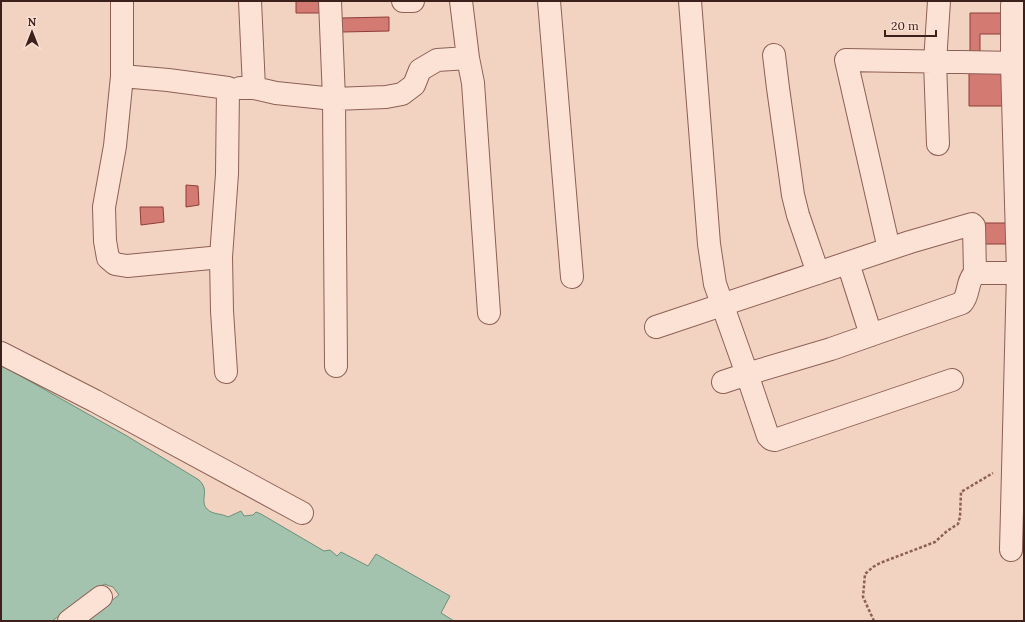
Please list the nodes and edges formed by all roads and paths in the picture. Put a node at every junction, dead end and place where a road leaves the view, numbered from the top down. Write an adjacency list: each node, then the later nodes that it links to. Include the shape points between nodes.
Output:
1 (122, 1): 15 (street)
2 (250, 1): 17 (street)
3 (330, 1): 18 (street)
4 (402, 1): 5 (street)
5 (413, 1)
6 (461, 1): 12 (street)
7 (549, 1): 26 (street)
8 (690, 1): 27 (street, via 709,244 715,284)
9 (938, 1): 13 (street)
10 (1024, 6): 14 (street, via 1012,6)
11 (774, 55): 23 (street, via 793,195)
12 (468, 58): 18 (street, via 437,60 420,70 414,85 402,94); 28 (street, via 473,83)
13 (935, 62): 14 (street); 19 (street); 20 (street, via 846,60)
14 (1018, 63): 25 (street)
15 (122, 76): 16 (street); 21 (street, via 115,146 104,207 108,258 115,264 127,266)
16 (228, 88): 17 (street); 21 (street)
17 (254, 88): 18 (street)
18 (334, 99): 32 (street)
19 (938, 144)
20 (889, 249): 22 (street); 24 (street, via 972,224)
21 (221, 257): 33 (street)
22 (848, 263): 23 (street); 30 (street)
23 (818, 273): 27 (street)
24 (975, 273): 25 (street); 30 (street, via 962,303)
25 (1021, 273): 37 (street)
26 (572, 277)
27 (722, 305): 29 (street); 34 (street)
28 (489, 313)
29 (656, 327)
30 (871, 335): 34 (street)
31 (1, 353): 38 (street, via 95,401)
32 (336, 366)
33 (226, 372)
34 (747, 374): 35 (street, via 768,436 775,440); 36 (street)
35 (952, 380)
36 (723, 382)
37 (1013, 462): 39 (street); 42 (path, via 961,492 958,524 935,542 880,563 865,574 863,597)
38 (302, 514)
39 (1011, 550)
40 (101, 597): 41 (street)
41 (68, 621)
42 (874, 621)

